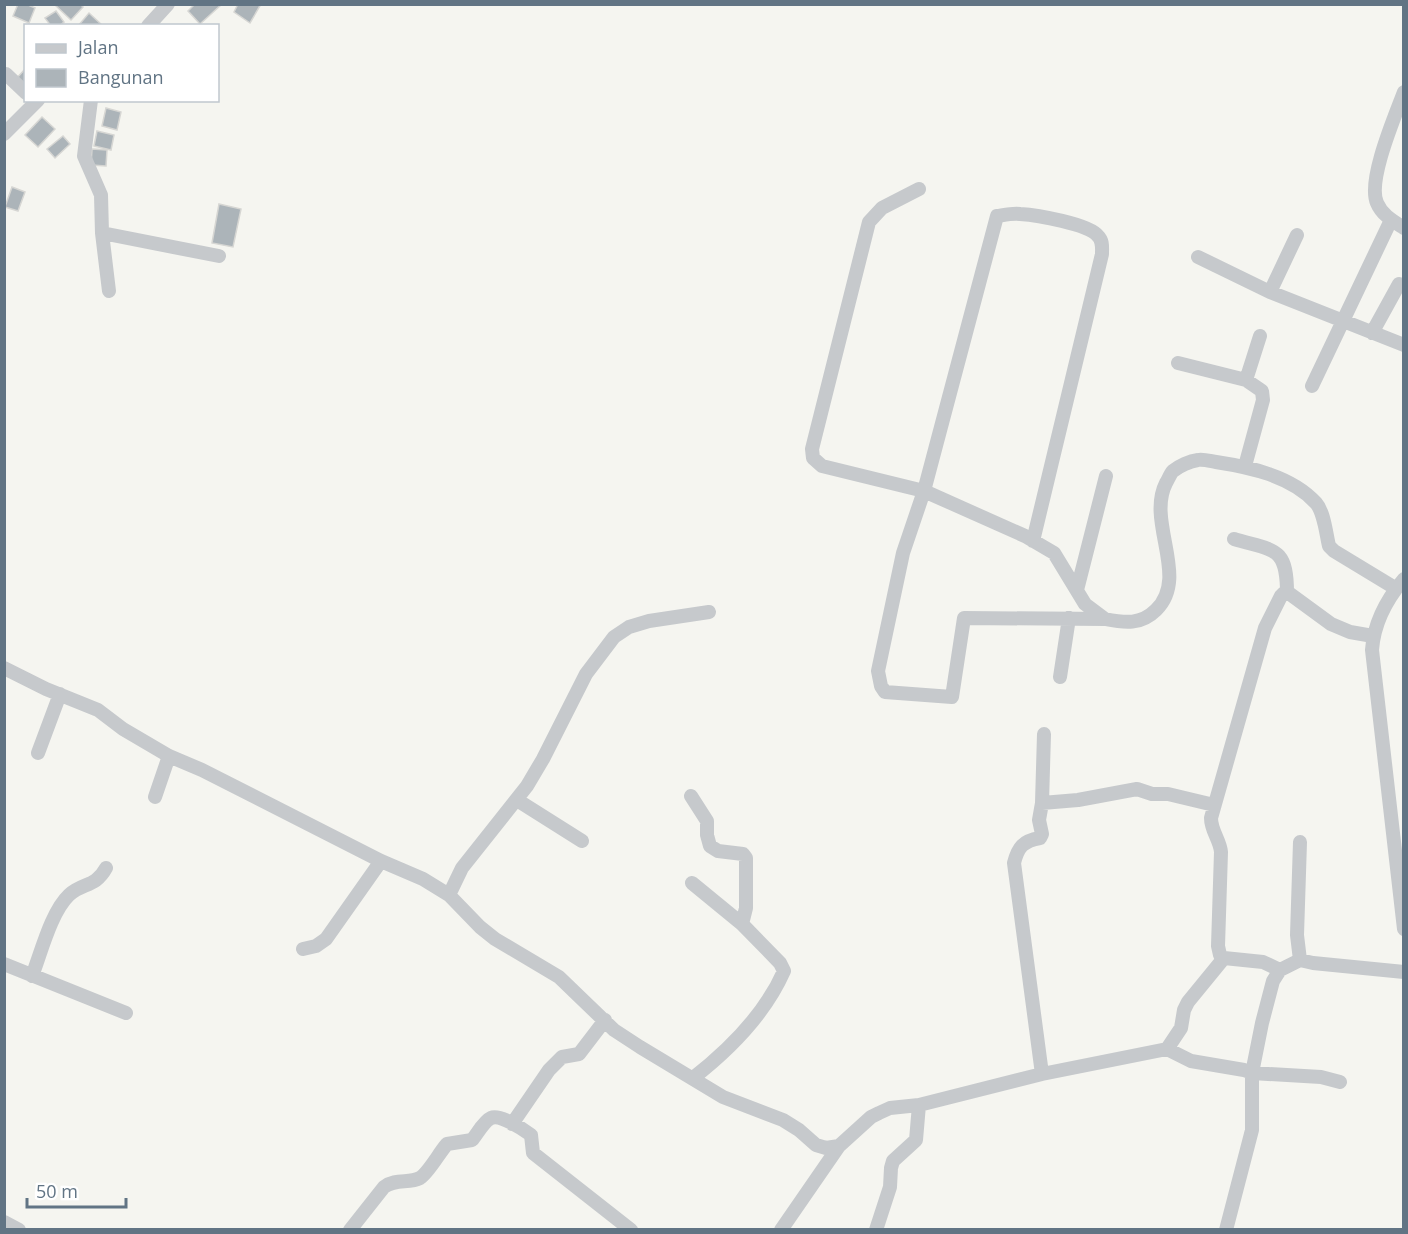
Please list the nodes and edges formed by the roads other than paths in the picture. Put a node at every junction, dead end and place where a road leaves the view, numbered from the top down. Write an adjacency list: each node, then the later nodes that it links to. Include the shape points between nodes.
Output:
1 (168, 4): 2 (street)
2 (150, 24)
3 (6, 74): 4 (street)
4 (24, 91)
5 (1404, 92): 10 (street, via 1374,179 1377,204)
6 (31, 102): 8 (street)
7 (91, 102): 12 (street, via 84,156 100,188)
8 (4, 134)
9 (919, 189): 28 (street, via 882,208 869,222 812,449 813,458 822,466)
10 (1391, 220): 11 (street); 19 (street)
11 (1404, 228)
12 (102, 233): 14 (street); 17 (street)
13 (1296, 235): 18 (street)
14 (219, 256)
15 (1198, 257): 18 (street)
16 (1399, 284): 20 (street)
17 (109, 291)
18 (1270, 292): 19 (street)
19 (1344, 322): 20 (street); 25 (street)
20 (1372, 333): 22 (street)
21 (1260, 336): 24 (street)
22 (1404, 345)
23 (1178, 363): 24 (street)
24 (1246, 380): 26 (street, via 1262,391 1263,400)
25 (1312, 386)
26 (1245, 466): 31 (street, via 1285,481 1309,496 1318,505 1329,546 1334,551); 36 (street, via 1198,459 1173,472 1160,506 1170,570 1166,596 1152,615 1140,621)
27 (1106, 476): 32 (street)
28 (924, 491): 30 (street); 30 (street, via 997,216 1051,218 1094,232 1101,238 1102,254); 35 (street, via 903,553 878,670 885,692 952,697 964,618)
29 (1234, 539): 33 (street, via 1278,553 1287,572)
30 (1034, 541): 32 (street, via 1054,553)
31 (1400, 584): 37 (street, via 1385,605)
32 (1077, 590): 36 (street, via 1085,604)
33 (1287, 593): 37 (street, via 1331,624); 48 (street, via 1281,596 1265,628)
34 (710, 612): 46 (street, via 649,621 614,637 586,674 543,759)
35 (1069, 618): 36 (street); 39 (street)
36 (1106, 619)
37 (1373, 636): 56 (street, via 1377,703)
38 (4, 668): 40 (street)
39 (1060, 677)
40 (60, 694): 42 (street); 43 (street, via 98,710)
41 (1044, 735): 47 (street)
42 (38, 753)
43 (169, 756): 45 (street); 51 (street)
44 (691, 796): 55 (street, via 707,821 710,846 746,858 746,908)
45 (155, 797)
46 (516, 800): 49 (street); 54 (street, via 462,868)
47 (1042, 803): 48 (street, via 1137,789); 68 (street, via 1042,834 1022,844 1014,863)
48 (1214, 805): 58 (street, via 1211,825 1221,852 1218,946)
49 (582, 841)
50 (1300, 842): 59 (street)
51 (381, 861): 54 (street); 57 (street, via 326,939)
52 (106, 868): 63 (street, via 99,879 70,893 61,904)
53 (692, 883): 55 (street)
54 (449, 895): 65 (street, via 480,927 559,977)
55 (742, 924): 69 (street, via 784,971 768,1000 739,1037)
56 (1404, 929)
57 (303, 949)
58 (1224, 958): 61 (street, via 1263,962); 66 (street, via 1188,1002 1181,1028)
59 (1300, 960): 61 (street); 62 (street)
60 (4, 964): 63 (street)
61 (1280, 970): 67 (street, via 1273,981)
62 (1404, 972)
63 (32, 976): 64 (street)
64 (126, 1013)
65 (604, 1020): 69 (street); 72 (street, via 579,1054 566,1055 549,1070)
66 (1167, 1049): 67 (street, via 1191,1062); 68 (street)
67 (1252, 1073): 70 (street, via 1321,1077); 80 (street, via 1252,1130)
68 (1042, 1074): 71 (street)
69 (693, 1078): 73 (street, via 723,1097 783,1120 816,1145)
70 (1340, 1082)
71 (919, 1106): 73 (street, via 890,1108 879,1113); 79 (street, via 916,1140 893,1161 890,1187)
72 (512, 1124): 76 (street, via 493,1117 472,1140 447,1144 423,1176 390,1182 384,1187); 77 (street, via 531,1135 533,1153)
73 (838, 1146): 78 (street)
74 (4, 1222): 75 (street)
75 (19, 1230)
76 (350, 1230)
77 (631, 1230)
78 (781, 1230)
79 (876, 1230)
80 (1226, 1230)

